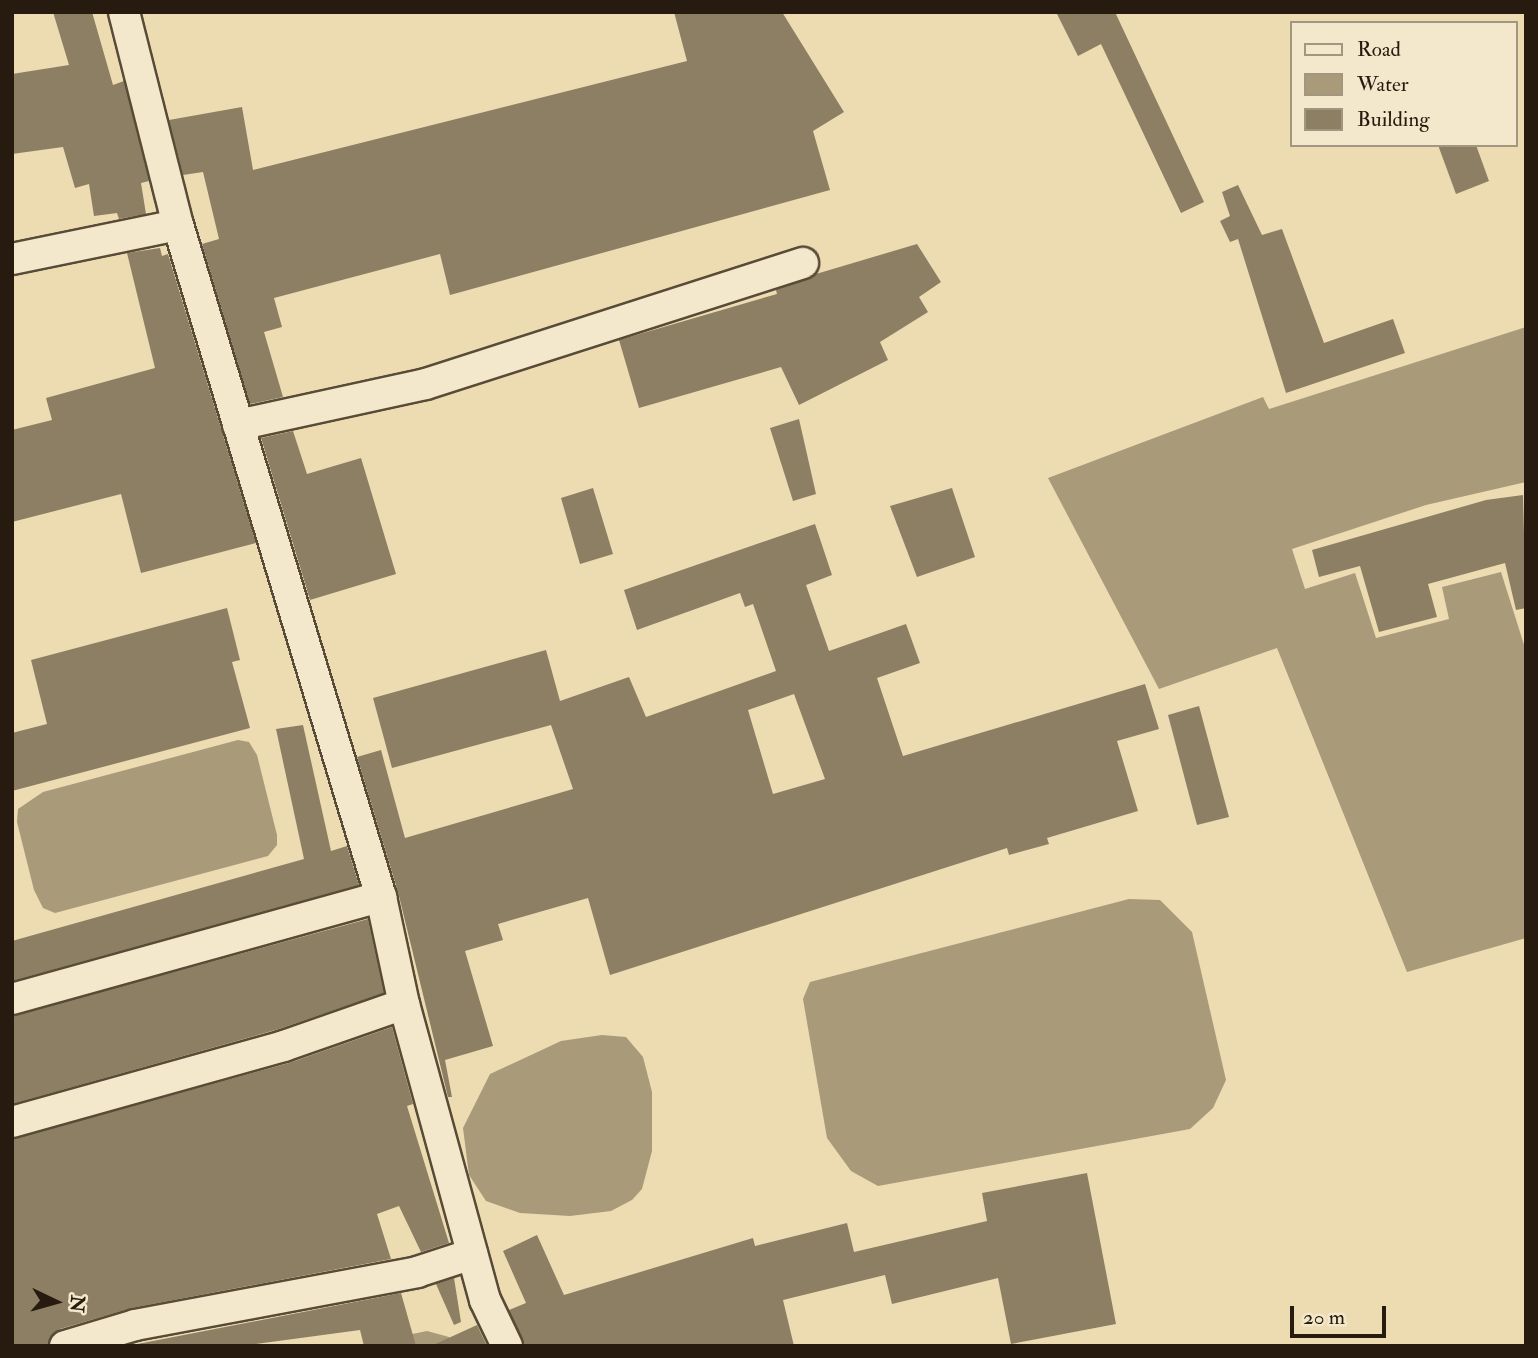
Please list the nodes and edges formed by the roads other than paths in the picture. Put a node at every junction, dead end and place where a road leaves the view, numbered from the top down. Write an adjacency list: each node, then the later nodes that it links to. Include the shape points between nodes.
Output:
1 (124, 12): 2 (street)
2 (178, 225): 3 (street); 5 (street)
3 (12, 259)
4 (803, 263): 5 (street, via 426,384)
5 (238, 425): 6 (street)
6 (381, 897): 7 (street); 8 (street)
7 (12, 999)
8 (404, 1004): 9 (street, via 245,1057); 10 (street)
9 (12, 1122)
10 (472, 1254): 11 (street, via 417,1272 145,1323); 12 (street, via 485,1300)
11 (65, 1346)
12 (507, 1346)

